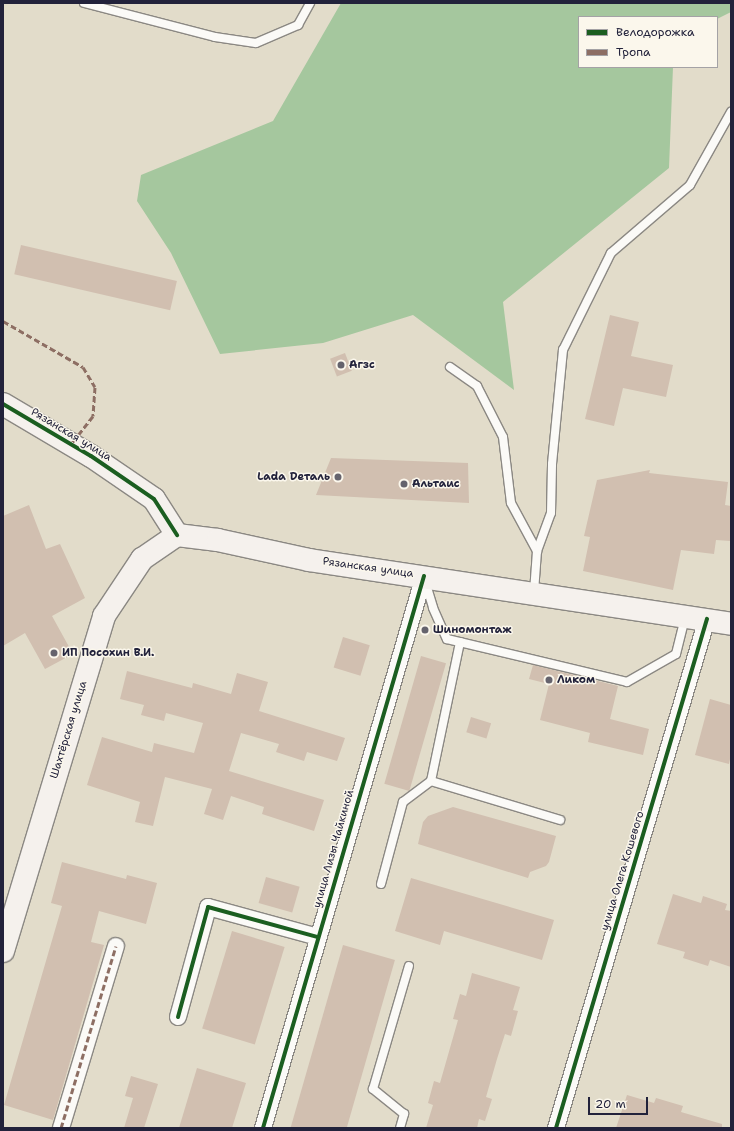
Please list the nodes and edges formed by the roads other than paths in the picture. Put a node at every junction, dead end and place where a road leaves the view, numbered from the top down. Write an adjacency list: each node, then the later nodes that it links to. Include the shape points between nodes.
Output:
1 (84, 3): 2 (lane, via 216,37 256,43 298,25)
2 (310, 3)
3 (731, 112): 7 (lane, via 690,185 611,253 563,350 552,464 551,514)
4 (450, 367): 7 (lane, via 477,386 503,437 510,503)
5 (3, 404): 6 (main road, Рязанская улица, via 91,456 154,499)
6 (177, 535): 8 (main road, Рязанская улица, via 218,540 309,560); 17 (main road, Шахтёрская улица, via 142,559 104,616)
7 (537, 550): 9 (lane)
8 (424, 576): 9 (main road, Рязанская улица); 13 (lane, via 433,608 447,639); 18 (street, улица Лизы Чайкиной)
9 (534, 593): 10 (main road, Рязанская улица)
10 (686, 615): 11 (main road, Рязанская улица); 13 (lane, via 676,654 627,682)
11 (707, 620): 12 (main road, Рязанская улица); 26 (street, улица Олега Кошевого)
12 (731, 624)
13 (460, 642): 14 (lane)
14 (431, 781): 15 (lane); 16 (lane, via 403,802)
15 (560, 820)
16 (381, 884)
17 (9, 911): 20 (main road, Шахтёрская улица)
18 (318, 937): 22 (street, via 208,907); 24 (street, улица Лизы Чайкиной)
19 (116, 946): 23 (street)
20 (3, 950)
21 (409, 966): 25 (lane, via 373,1089 404,1114)
22 (178, 1017)
23 (61, 1128)
24 (263, 1128)
25 (400, 1128)
26 (556, 1128)

